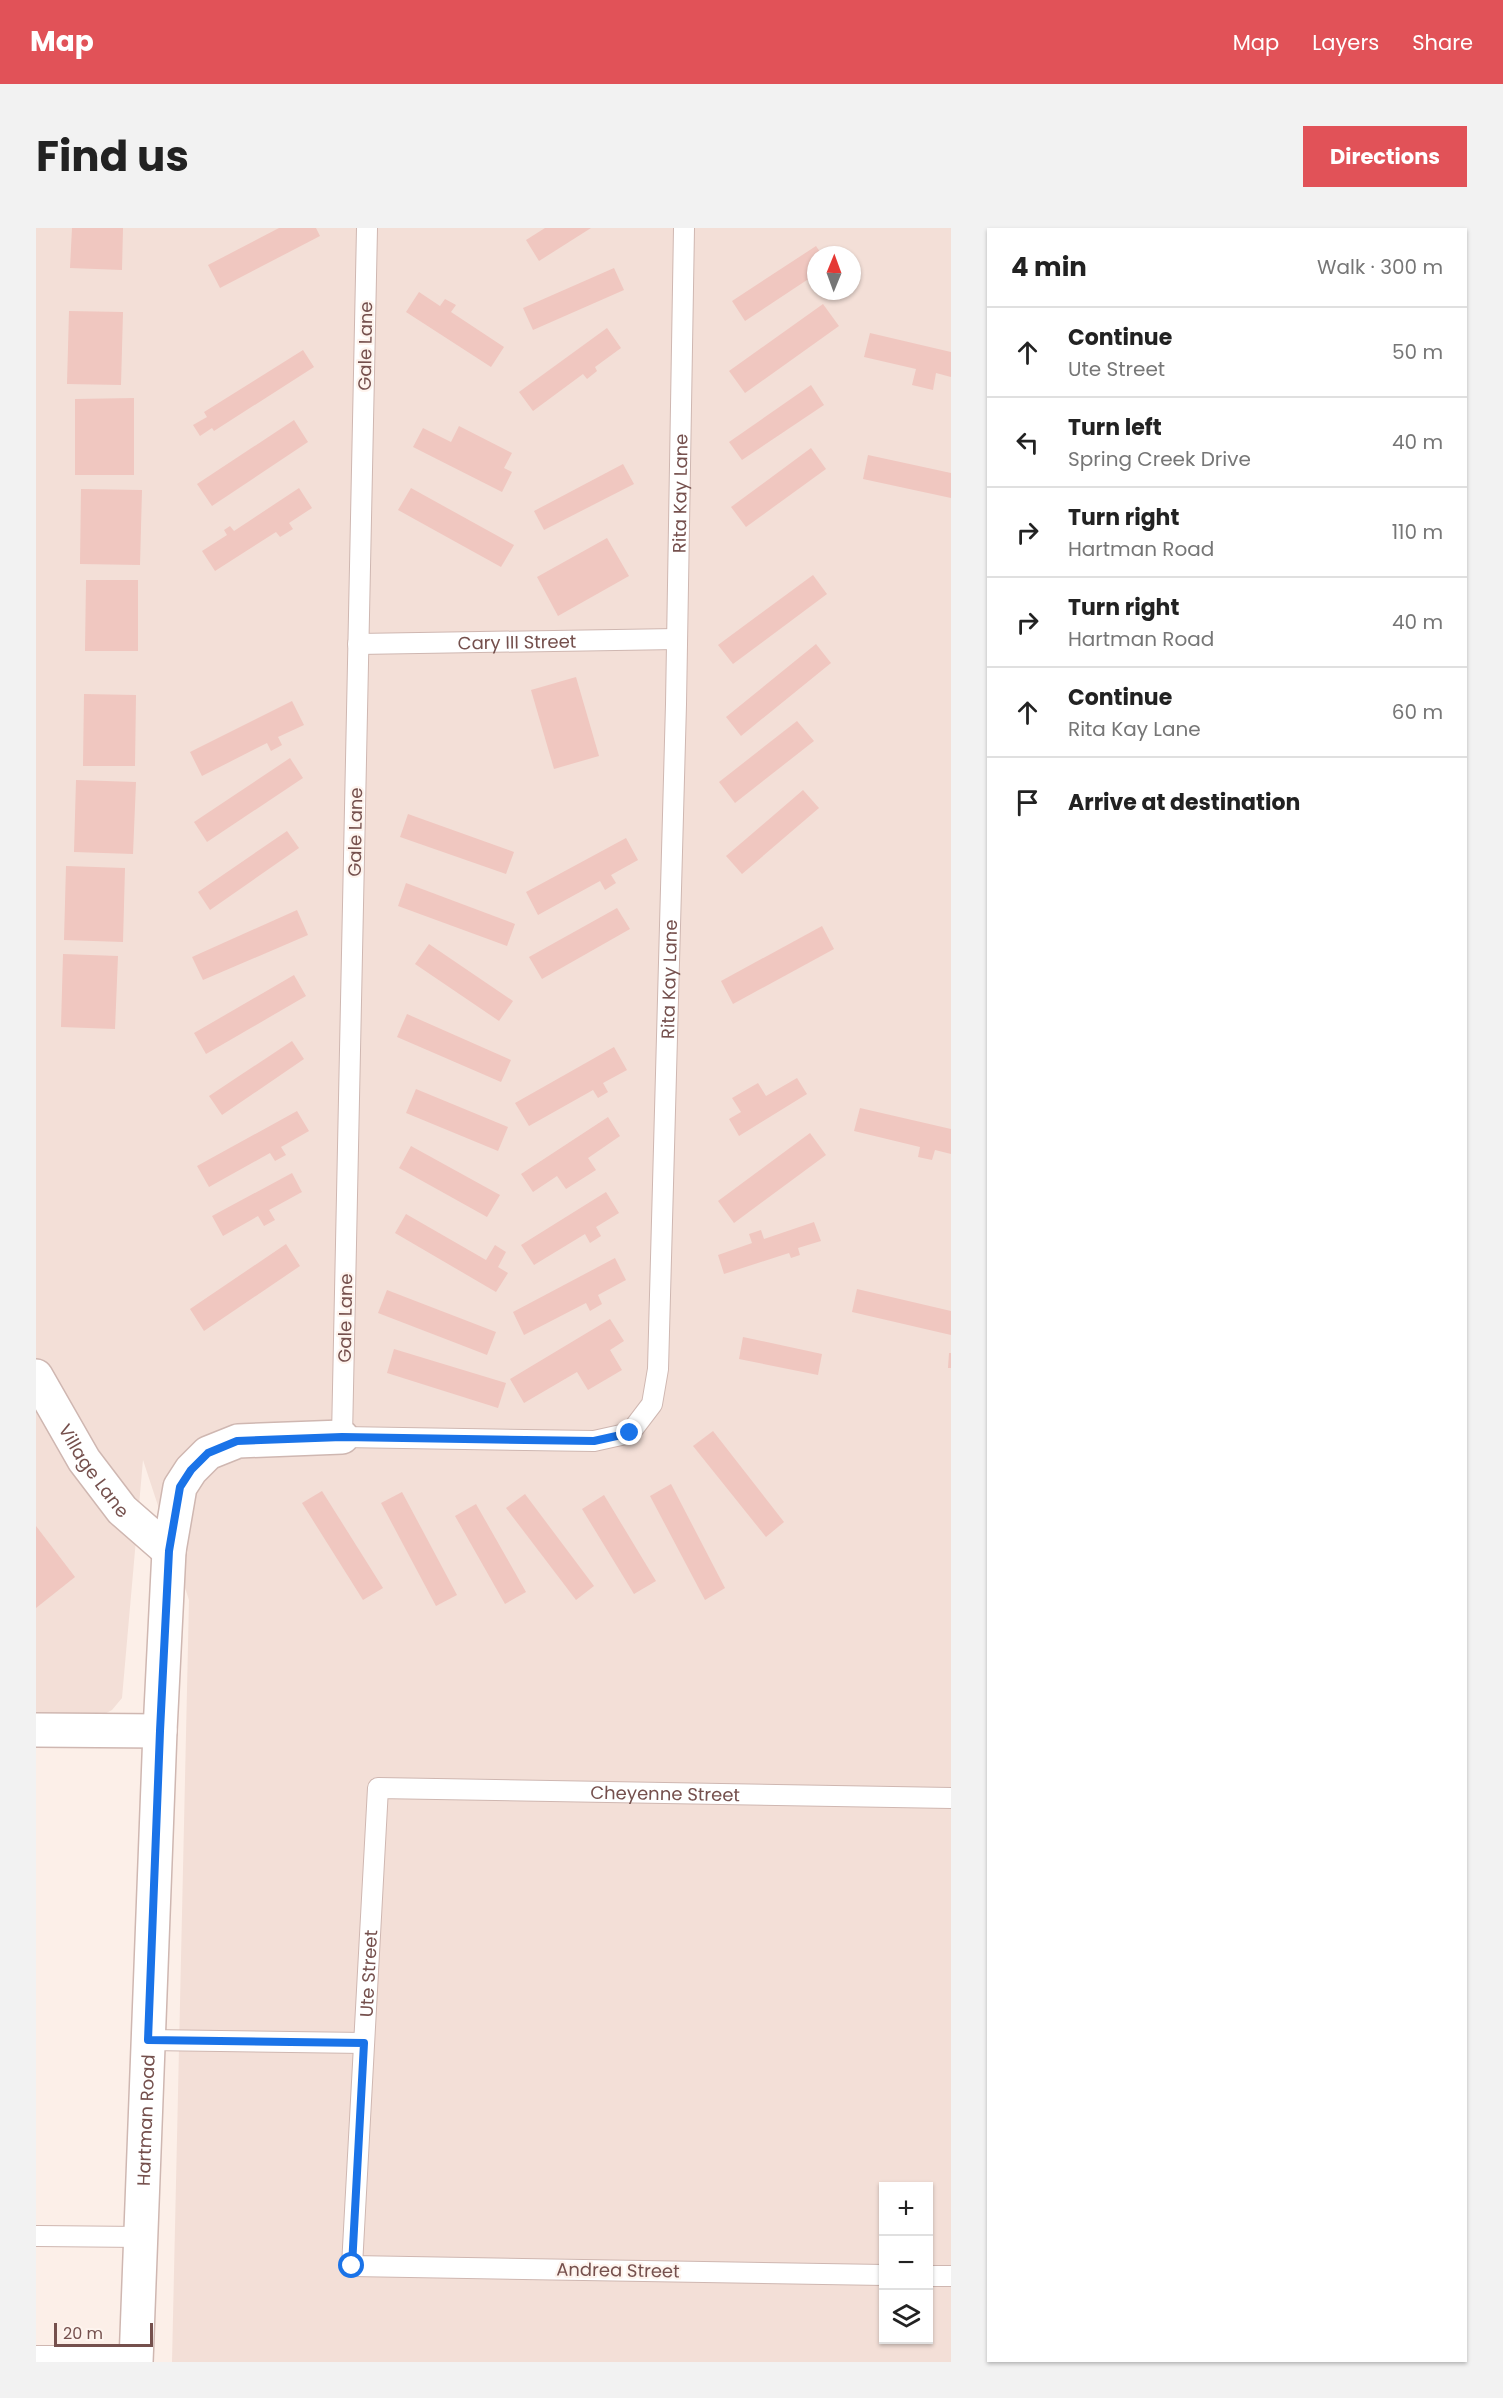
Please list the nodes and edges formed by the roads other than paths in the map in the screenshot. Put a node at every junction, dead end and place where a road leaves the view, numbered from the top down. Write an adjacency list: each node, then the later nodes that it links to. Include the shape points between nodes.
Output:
1 (367, 228): 4 (lane, Gale Lane)
2 (684, 228): 3 (lane, Rita Kay Lane)
3 (677, 639): 4 (lane, Cary III Street); 7 (lane, Rita Kay Lane, via 658,1369 652,1404 630,1433 594,1441)
4 (358, 644): 7 (lane, Gale Lane)
5 (36, 1376): 6 (street, Village Lane)
6 (44, 1410): 8 (street, Village Lane, via 122,1510)
7 (342, 1437): 8 (street, Hartman Road, via 237,1441 208,1453 180,1487)
8 (169, 1551): 10 (street, Hartman Road)
9 (36, 1730): 10 (street)
10 (160, 1731): 13 (street, Hartman Road)
11 (378, 1788): 12 (lane, Cheyenne Street); 14 (lane, Ute Street)
12 (951, 1798)
13 (148, 2040): 14 (lane); 16 (street, Hartman Road)
14 (364, 2043): 17 (lane, Ute Street)
15 (37, 2235): 16 (lane)
16 (141, 2237): 22 (street, Hartman Road)
17 (352, 2266): 18 (lane, Andrea Street)
18 (879, 2275)
19 (933, 2276): 20 (lane)
20 (951, 2276)
21 (36, 2356): 22 (lane)
22 (137, 2359)

